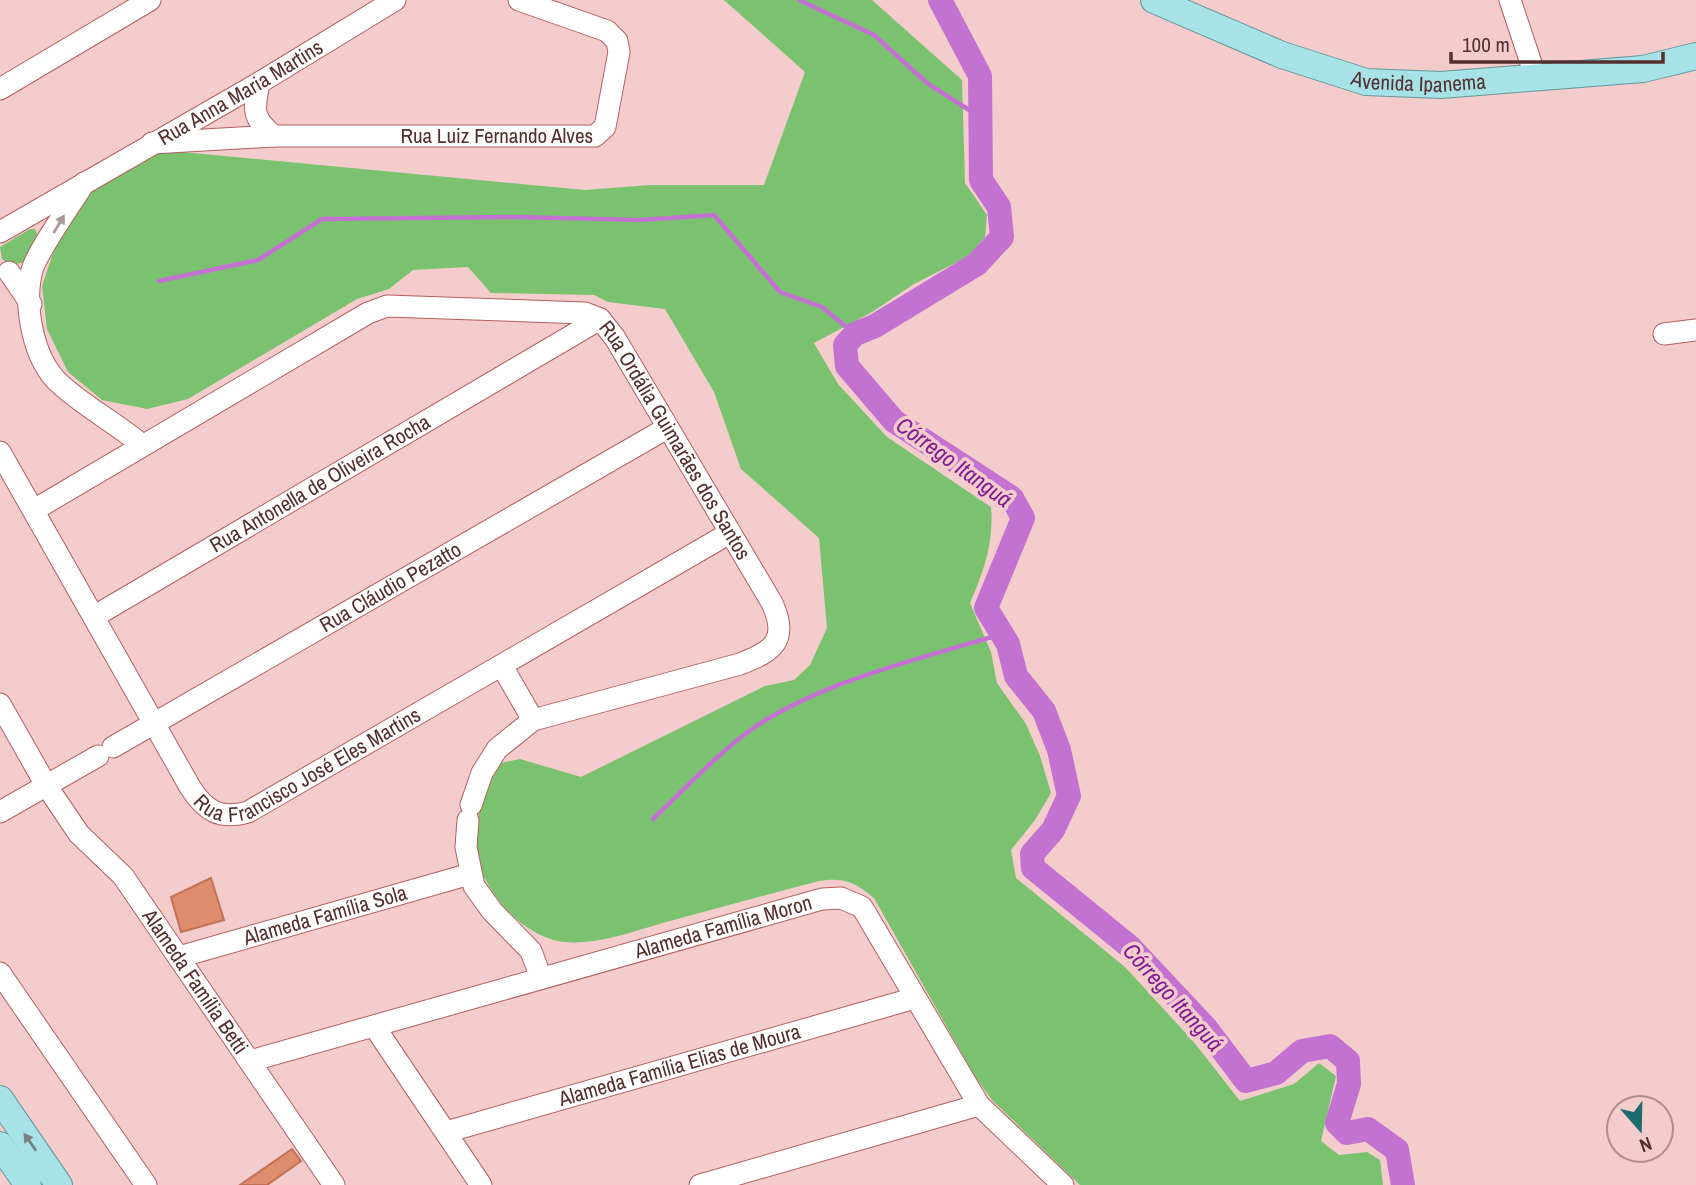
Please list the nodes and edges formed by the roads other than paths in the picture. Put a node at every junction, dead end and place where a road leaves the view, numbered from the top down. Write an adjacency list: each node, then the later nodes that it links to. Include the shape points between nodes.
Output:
1 (150, 0): 9 (street)
2 (395, 0): 8 (street, Rua Anna Maria Martins)
3 (519, 0): 10 (street, Rua Luiz Fernando Alves, via 607,31 617,41 619,52 605,127 595,136)
4 (1154, 0): 7 (main road, Avenida Ipanema, via 1282,55 1366,82 1441,85)
5 (1510, 0): 7 (street)
6 (1696, 57): 7 (main road, Avenida Ipanema, via 1643,69)
7 (1536, 78)
8 (259, 83): 10 (street, via 254,109 259,125); 11 (street, Rua Anna Maria Martins)
9 (0, 89)
10 (274, 136): 11 (street, Rua Luiz Fernando Alves)
11 (152, 143): 12 (street, Rua Anna Maria Martins)
12 (85, 181): 13 (street, Rua Anna Maria Martins); 16 (street, one-way to 12)
13 (48, 202): 14 (street); 15 (street)
14 (0, 232)
15 (0, 239)
16 (33, 268): 17 (street); 18 (street)
17 (4, 270): 18 (street)
18 (31, 304): 25 (street, via 35,345 45,367 60,384)
19 (534, 310): 20 (street, Rua Ordália Guimarães dos Santos, via 585,313); 23 (street, via 547,320 551,334); 25 (street, Rua Ordália Guimarães dos Santos, via 387,306)
20 (600, 319): 23 (street, Rua Antonella de Oliveira Rocha); 24 (street, Rua Ordália Guimarães dos Santos)
21 (1696, 330): 22 (street)
22 (1664, 334)
23 (544, 352): 29 (street, Rua Antonella de Oliveira Rocha)
24 (667, 428): 28 (street, Rua Ordália Guimarães dos Santos); 33 (street, Rua Cláudio Pezatto)
25 (142, 445): 27 (street, Rua Ordália Guimarães dos Santos)
26 (0, 452): 27 (street, Rua Francisco José Eles Martins)
27 (34, 510): 29 (street, Rua Francisco José Eles Martins)
28 (728, 534): 30 (street, Rua Francisco José Eles Martins); 32 (street, Rua Ordália Guimarães dos Santos, via 778,617 780,631 764,655)
29 (95, 616): 33 (street, Rua Francisco José Eles Martins)
30 (502, 666): 32 (street); 33 (street, Rua Francisco José Eles Martins, via 234,816 204,807)
31 (0, 704): 34 (street, Alameda Família Betti)
32 (533, 720): 36 (street, Rua Ordália Guimarães dos Santos, via 497,749 482,773 470,812 466,847)
33 (152, 722): 34 (street, Rua Cláudio Pezatto)
34 (46, 785): 35 (street, Rua Cláudio Pezatto); 37 (street, Alameda Família Betti, via 79,834 123,876)
35 (0, 812)
36 (470, 874): 37 (street, Alameda Família Sola); 39 (street, via 492,911 531,951)
37 (179, 957): 42 (street, Alameda Família Betti)
38 (0, 973): 49 (street)
39 (541, 978): 40 (street, Alameda Família Moron, via 822,899 841,898 862,907); 41 (street, Alameda Família Moron)
40 (915, 998): 44 (street, Alameda Família Moron); 45 (street, Alameda Família Elias de Moura)
41 (374, 1026): 42 (street, Alameda Família Moron); 45 (street)
42 (250, 1061): 50 (street, Alameda Família Betti)
43 (0, 1100): 48 (main road, one-way to 43)
44 (979, 1105): 52 (street); 53 (street, Alameda Família Moron)
45 (446, 1132): 51 (street)
46 (0, 1145): 47 (main road)
47 (28, 1185)
48 (60, 1185)
49 (146, 1185)
50 (334, 1185)
51 (481, 1185)
52 (701, 1185)
53 (1063, 1185)

